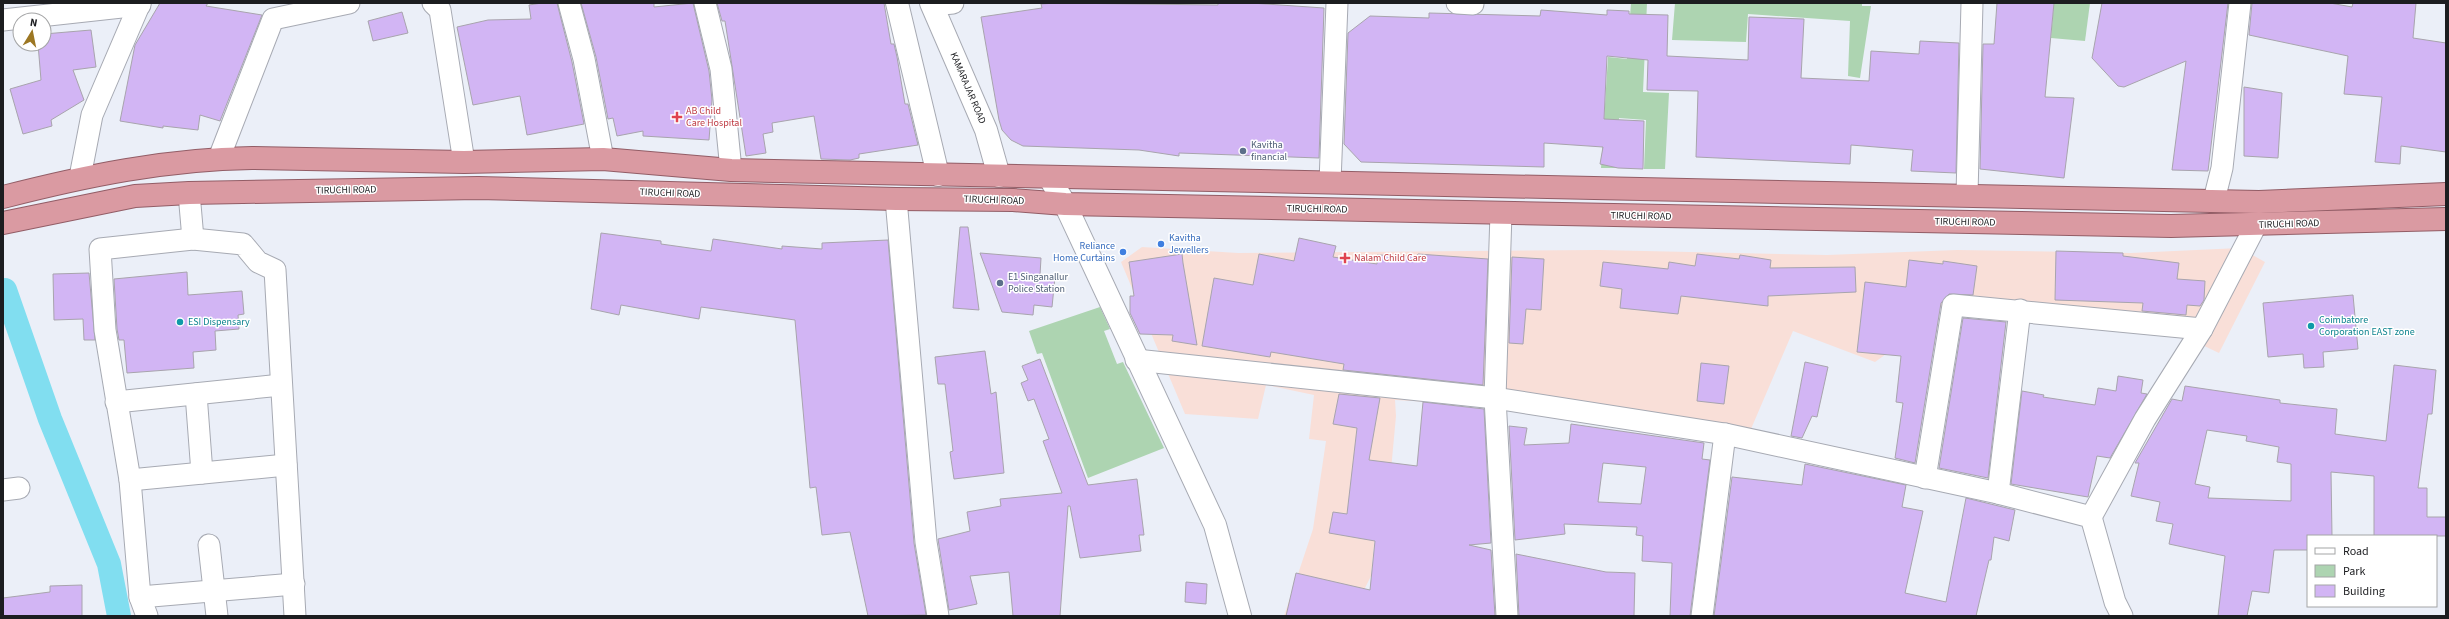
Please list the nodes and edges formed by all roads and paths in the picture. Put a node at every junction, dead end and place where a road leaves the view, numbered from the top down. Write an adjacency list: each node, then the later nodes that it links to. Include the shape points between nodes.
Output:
1 (349, 3): 12 (street, via 273,19)
2 (433, 3): 14 (street, via 440,10)
3 (569, 3): 13 (street, via 584,59)
4 (706, 3): 15 (street, via 721,69)
5 (897, 3): 16 (main road)
6 (1337, 3): 20 (street)
7 (1972, 3): 23 (street)
8 (2240, 3): 27 (street, via 2222,168)
9 (140, 4): 11 (street); 18 (street, via 92,115)
10 (939, 4): 17 (main road, KAMARAJAR ROAD, via 986,130)
11 (3, 20)
12 (219, 158): 14 (highway); 18 (highway)
13 (603, 160): 14 (highway); 15 (highway)
14 (464, 162)
15 (732, 170): 16 (highway)
16 (938, 175): 17 (highway)
17 (999, 176): 19 (highway)
18 (80, 177): 25 (highway)
19 (1049, 177): 20 (highway); 28 (main road)
20 (1330, 182): 21 (highway)
21 (1692, 189): 23 (highway); 30 (highway)
22 (189, 193): 26 (highway, TIRUCHI ROAD, via 478,188); 32 (highway, TIRUCHI ROAD, via 135,196); 34 (street)
23 (1968, 194): 27 (highway)
24 (2446, 194): 27 (highway, via 2259,202)
25 (3, 197)
26 (896, 199): 28 (highway, TIRUCHI ROAD, via 1007,200); 56 (street, via 926,542)
27 (2214, 200)
28 (1065, 204): 29 (highway, TIRUCHI ROAD); 37 (main road)
29 (1501, 213): 30 (highway, TIRUCHI ROAD); 40 (street)
30 (1692, 217): 33 (highway, TIRUCHI ROAD, via 2172,226)
31 (2446, 219): 33 (highway, TIRUCHI ROAD)
32 (3, 223)
33 (2256, 225): 36 (street)
34 (193, 239): 38 (street, via 243,244 258,262 275,270); 41 (street, via 100,249 105,330)
35 (2020, 310): 36 (street); 45 (street, via 1953,305); 47 (street)
36 (2202, 329): 48 (street, via 2145,418)
37 (1136, 360): 40 (street); 57 (main road, via 1215,525)
38 (282, 385): 39 (street); 43 (street)
39 (196, 394): 41 (street); 44 (street)
40 (1495, 398): 42 (street); 58 (street)
41 (116, 402): 46 (street)
42 (1725, 434): 45 (street); 59 (street)
43 (286, 465): 44 (street); 50 (street)
44 (202, 473): 46 (street)
45 (1925, 478): 47 (street)
46 (130, 480): 52 (street)
47 (1998, 493): 48 (street)
48 (2091, 517): 60 (street, via 2115,602)
49 (209, 545): 51 (street)
50 (294, 584): 51 (street); 55 (street)
51 (214, 590): 52 (street); 54 (street)
52 (140, 597): 53 (street)
53 (147, 616)
54 (217, 616)
55 (295, 616)
56 (938, 616)
57 (1240, 616)
58 (1507, 616)
59 (1702, 616)
60 (2122, 616)

